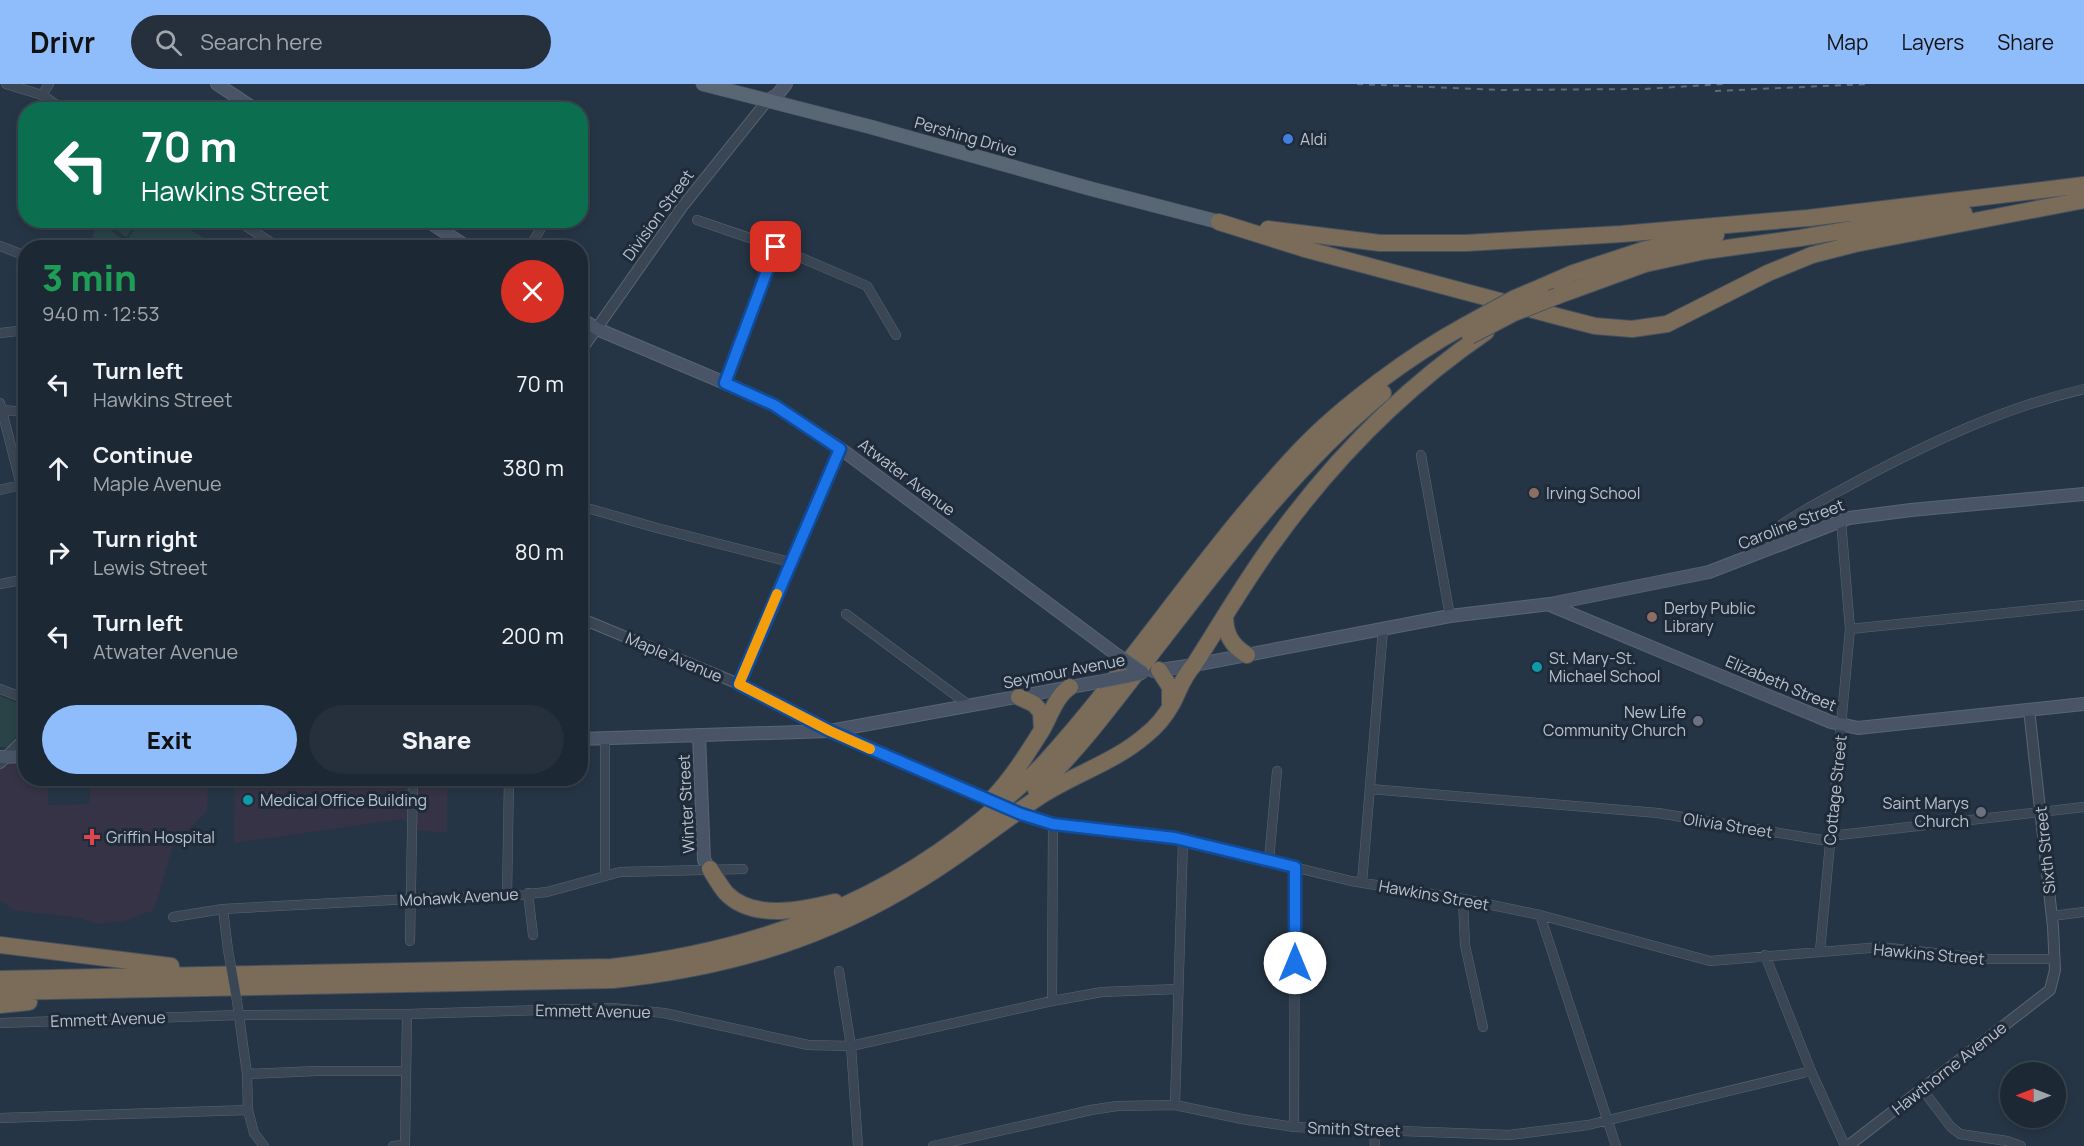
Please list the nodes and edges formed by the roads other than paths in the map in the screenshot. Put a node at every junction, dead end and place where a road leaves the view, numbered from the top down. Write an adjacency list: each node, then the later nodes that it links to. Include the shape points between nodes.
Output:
1 (6, 84): 7 (street)
2 (49, 84): 7 (street)
3 (217, 84): 10 (main road)
4 (703, 84): 8 (main road, Pershing Drive)
5 (773, 84): 8 (main road, Division Street)
6 (786, 84): 8 (main road, Division Street)
7 (42, 95): 9 (street)
8 (767, 100): 16 (main road, Pershing Drive); 25 (street, Division Street, via 682,207)
9 (52, 102)
10 (244, 102)
11 (2084, 185): 13 (highway)
12 (2084, 200): 13 (highway); 16 (highway, via 1812,255 1667,324 1632,329 1595,326 1556,316)
13 (1924, 211): 14 (highway, via 1874,211); 28 (highway, bridge, via 1897,222 1645,264 1514,313)
14 (1808, 218): 16 (highway, via 1466,243 1380,243); 28 (highway, bridge, via 1646,249 1573,273 1515,298)
15 (697, 220): 22 (street)
16 (1219, 222)
17 (249, 228): 19 (street)
18 (448, 228): 20 (main road)
19 (267, 240)
20 (461, 240)
21 (0, 246): 23 (street)
22 (776, 247): 29 (street, via 867,286); 31 (street)
23 (18, 253)
24 (588, 323): 25 (main road, Atwater Avenue)
25 (597, 329): 30 (street, Division Street); 31 (main road, Atwater Avenue)
26 (18, 331): 27 (street)
27 (0, 333)
28 (1470, 334): 50 (highway, via 1379,418 1321,480 1275,539); 85 (highway, via 1398,368 1302,447 1045,764); 86 (highway, via 1402,378 1311,459 1262,512 1060,768)
29 (896, 335)
30 (588, 341)
31 (725, 383): 35 (main road, Atwater Avenue, via 774,405)
32 (2084, 389): 43 (street, via 1966,426 1784,523)
33 (1, 406): 34 (street); 37 (street)
34 (18, 410)
35 (840, 449): 44 (street); 57 (main road, Atwater Avenue, bridge, via 1118,655)
36 (1421, 455): 51 (street)
37 (18, 473)
38 (18, 486): 39 (street)
39 (0, 490)
40 (2084, 494): 42 (main road, Caroline Street, via 1911,510)
41 (588, 508): 44 (street)
42 (1841, 521): 43 (main road, Caroline Street); 54 (street, Cottage Street)
43 (1742, 560): 47 (main road, Caroline Street, via 1709,572)
44 (790, 562): 58 (street)
45 (18, 581): 46 (street)
46 (0, 584)
47 (1550, 604): 51 (main road, Seymour Avenue); 67 (main road, Elizabeth Street)
48 (2084, 605): 54 (street)
49 (846, 614): 64 (street)
50 (1225, 615): 55 (highway, via 1227,637); 56 (highway)
51 (1450, 616): 53 (main road, Seymour Avenue)
52 (588, 621): 58 (street, Maple Avenue)
53 (1383, 629): 55 (main road, Seymour Avenue); 79 (street)
54 (1850, 629): 67 (street, Cottage Street)
55 (1247, 655): 56 (main road, Seymour Avenue)
56 (1194, 665): 57 (main road, Seymour Avenue); 66 (highway, via 1182,679)
57 (1150, 672): 59 (main road, Seymour Avenue, bridge); 66 (highway, via 1170,687)
58 (739, 684): 69 (street, Maple Avenue)
59 (1071, 687): 62 (main road, Seymour Avenue); 68 (highway, via 1061,695)
60 (0, 689): 61 (street)
61 (18, 696)
62 (1019, 697): 64 (main road, Seymour Avenue); 68 (highway, via 1041,712)
63 (2084, 704): 65 (main road, Elizabeth Street)
64 (970, 706): 69 (main road, Seymour Avenue)
65 (2029, 709): 67 (main road, Elizabeth Street, via 1858,728); 81 (street, Sixth Street)
66 (1168, 710): 86 (highway, via 1135,744 1037,798)
67 (1842, 725): 83 (street, Cottage Street)
68 (1042, 730): 85 (highway, via 998,792)
69 (830, 731): 70 (main road, Seymour Avenue); 82 (street, Hawkins Street, bridge)
70 (699, 735): 71 (main road, Seymour Avenue); 90 (main road, Winter Street, via 704,860)
71 (605, 738): 72 (main road, Seymour Avenue); 91 (street)
72 (588, 739)
73 (18, 744): 75 (street)
74 (18, 757): 75 (main road)
75 (2, 759)
76 (1276, 771): 87 (street)
77 (413, 786): 96 (street)
78 (509, 786): 95 (street)
79 (1370, 789): 83 (street, Olivia Street, via 1658,813 1822,840); 92 (street)
80 (2084, 807): 81 (street, Olivia Street)
81 (2041, 813): 83 (street, Olivia Street); 101 (street, Sixth Street)
82 (1048, 823): 84 (street, Hawkins Street); 116 (street)
83 (1830, 838): 106 (street, Cottage Street)
84 (1183, 840): 87 (street, Hawkins Street); 113 (street)
85 (941, 852): 93 (highway)
86 (962, 853): 112 (highway, via 901,892 837,924 783,945 693,970 602,980)
87 (1269, 861): 88 (street, Hawkins Street)
88 (1295, 867): 92 (street, Hawkins Street); 131 (street)
89 (743, 868): 90 (street, Mohawk Avenue)
90 (710, 869): 91 (street, Mohawk Avenue); 93 (highway, via 731,897 762,910 811,907)
91 (605, 876): 94 (street, Mohawk Avenue, via 547,892)
92 (1362, 883): 97 (street, Hawkins Street)
93 (874, 892): 110 (highway, via 812,920 748,941 639,964)
94 (528, 893): 95 (street, Mohawk Avenue); 103 (street)
95 (507, 896): 96 (street, Mohawk Avenue)
96 (411, 899): 98 (street, Mohawk Avenue); 104 (street)
97 (1462, 899): 100 (street, Hawkins Street); 121 (street, via 1465,945)
98 (223, 909): 102 (street, Mohawk Avenue); 119 (street, bridge)
99 (2084, 912): 101 (street)
100 (1540, 915): 107 (street, Hawkins Street, via 1710,961); 130 (street)
101 (2052, 916): 108 (street, Sixth Street)
102 (173, 917)
103 (532, 935)
104 (410, 941)
105 (0, 945): 110 (highway, via 171,966)
106 (1820, 951): 107 (street, Hawkins Street); 108 (street, Hawkins Street, via 1881,947 1988,959)
107 (1765, 956): 124 (street)
108 (2055, 959): 114 (street, Sixth Street)
109 (838, 971): 122 (street)
110 (267, 973): 111 (highway)
111 (0, 979)
112 (197, 988): 115 (highway); 117 (highway, via 122,999)
113 (1178, 989): 116 (street, Emmett Avenue, via 1102,993); 127 (street)
114 (2050, 990): 126 (street, Hawthorne Avenue)
115 (0, 992)
116 (1052, 1001): 122 (street, Emmett Avenue)
117 (0, 1005)
118 (408, 1014): 119 (street, Emmett Avenue); 122 (street, Emmett Avenue, via 612,1008 664,1013 808,1045); 123 (street)
119 (240, 1015): 120 (street, Emmett Avenue); 125 (street)
120 (0, 1023)
121 (1483, 1027)
122 (851, 1046): 137 (street)
123 (406, 1071): 125 (street); 134 (street)
124 (1811, 1071): 130 (street, Smith Street); 142 (street)
125 (247, 1074): 128 (street)
126 (1922, 1089): 142 (street, Hawthorne Avenue); 143 (street, via 1960,1134)
127 (1175, 1105): 131 (street, Smith Street); 138 (street, Smith Street, via 1117,1106)
128 (248, 1110): 129 (street); 135 (street, via 254,1133)
129 (0, 1118)
130 (1607, 1120): 133 (street, Smith Street); 141 (street)
131 (1294, 1127): 132 (street, Smith Street)
132 (1374, 1130): 133 (street, Smith Street); 139 (street)
133 (1509, 1135): 140 (street)
134 (405, 1145): 136 (street)
135 (264, 1146)
136 (393, 1146)
137 (858, 1146)
138 (933, 1146)
139 (1375, 1146)
140 (1513, 1146)
141 (1616, 1146)
142 (1846, 1146)
143 (2021, 1146)

